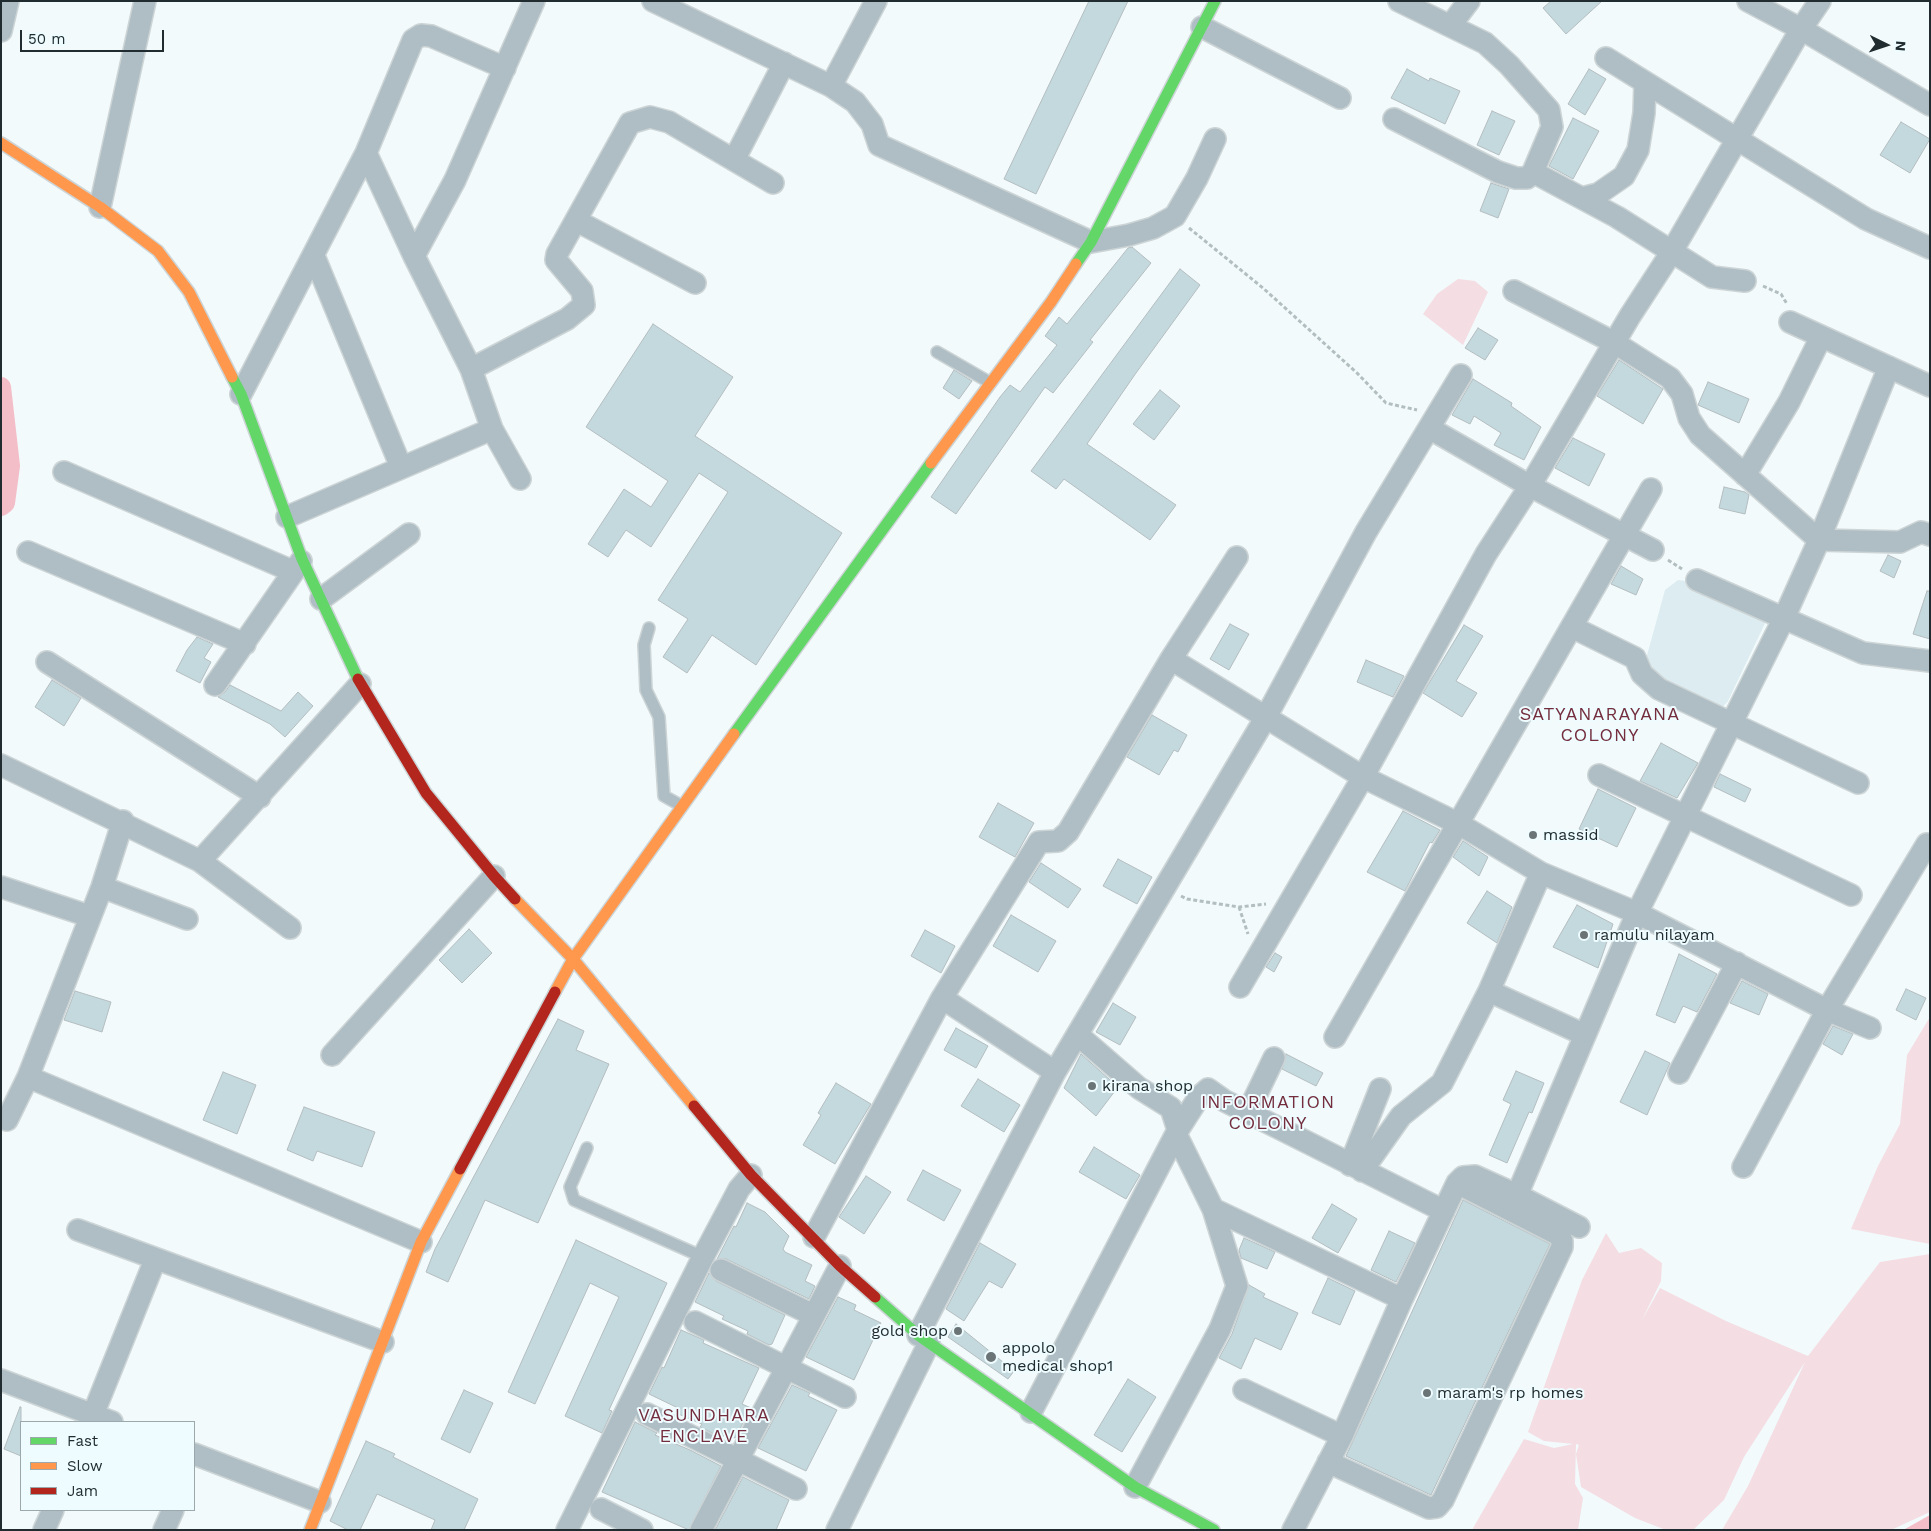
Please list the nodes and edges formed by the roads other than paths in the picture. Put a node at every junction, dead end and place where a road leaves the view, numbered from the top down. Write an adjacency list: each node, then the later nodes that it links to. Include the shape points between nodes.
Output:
1 (8, 1): 14 (street)
2 (145, 1): 31 (street)
3 (534, 1): 17 (street)
4 (653, 1): 16 (street)
5 (876, 1): 19 (street)
6 (1215, 1): 12 (street)
7 (1398, 1): 11 (street)
8 (1469, 1): 11 (street)
9 (1748, 1): 13 (street)
10 (1820, 1): 13 (street)
11 (1450, 26): 28 (street, via 1485,43 1549,110 1552,127)
12 (1202, 28): 20 (street); 33 (street)
13 (1801, 29): 21 (street); 24 (street)
14 (1, 31)
15 (1606, 58): 18 (street)
16 (784, 63): 19 (street); 27 (street)
17 (504, 68): 26 (street, via 431,36 421,35 413,40); 37 (street, via 455,180)
18 (1645, 83): 24 (street); 30 (street, via 1638,150 1624,176 1598,194)
19 (831, 86): 33 (street, via 855,102 872,124 879,145)
20 (1340, 98)
21 (1930, 105)
22 (1394, 119): 28 (street, via 1498,172 1527,178)
23 (1215, 139): 33 (street, via 1175,216 1154,228 1129,236)
24 (1737, 141): 34 (street, via 1866,219); 35 (street)
25 (1, 143): 31 (street)
26 (366, 153): 36 (street); 37 (street)
27 (734, 160): 29 (street); 32 (street, via 669,122 650,118 630,123)
28 (1533, 172): 30 (street)
29 (773, 183)
30 (1582, 198): 35 (street)
31 (100, 207): 50 (street, via 158,250 189,292)
32 (577, 221): 39 (street); 46 (street, via 559,249 556,260 582,291 584,305 567,319)
33 (1091, 242): 48 (street, via 1051,302)
34 (1930, 248)
35 (1670, 253): 38 (street, via 1712,277); 43 (street)
36 (314, 256): 50 (street); 53 (street)
37 (414, 256): 46 (street)
38 (1745, 281)
39 (695, 283)
40 (1514, 291): 43 (street)
41 (1790, 322): 42 (street)
42 (1821, 336): 45 (street); 55 (street, via 1789,402)
43 (1616, 343): 55 (street, via 1670,378 1682,394 1696,431); 57 (street)
44 (937, 352): 48 (lane)
45 (1889, 367): 49 (street); 63 (street)
46 (471, 368): 52 (street)
47 (1461, 375): 51 (street)
48 (989, 382): 86 (street)
49 (1930, 386)
50 (241, 394): 59 (street)
51 (1433, 421): 57 (street); 79 (street, via 1366,532)
52 (492, 428): 53 (street); 56 (street)
53 (401, 468): 59 (street)
54 (64, 472): 67 (street)
55 (1745, 475): 63 (street)
56 (520, 479)
57 (1530, 486): 61 (street); 83 (street, via 1486,554)
58 (1651, 489): 61 (street)
59 (287, 517): 67 (street)
60 (410, 534): 69 (street)
61 (1626, 534): 64 (street); 71 (street)
62 (1930, 535): 63 (street, via 1921,532 1900,542)
63 (1819, 540): 70 (street)
64 (1653, 550)
65 (28, 552): 73 (street)
66 (1237, 557): 74 (street)
67 (297, 565): 69 (street); 73 (street)
68 (1697, 580): 70 (street)
69 (321, 599): 77 (street)
70 (1784, 618): 75 (street, via 1863,653); 80 (street)
71 (1572, 627): 80 (street, via 1635,658 1642,674 1658,689); 89 (street)
72 (649, 628): 86 (lane, via 644,644 646,690 659,717 664,796)
73 (245, 644): 78 (street)
74 (1171, 659): 79 (street); 105 (street, via 1068,832 1058,841 1039,842)
75 (1930, 661)
76 (47, 662): 85 (street)
77 (360, 684): 85 (street); 93 (street, via 426,793)
78 (215, 685)
79 (1266, 717): 83 (street); 108 (street)
80 (1731, 722): 84 (street); 87 (street)
81 (1, 764): 88 (street)
82 (1599, 775): 87 (street)
83 (1363, 776): 89 (street); 103 (street)
84 (1858, 783)
85 (260, 797): 91 (street)
86 (682, 806): 101 (street)
87 (1685, 816): 96 (street); 97 (street)
88 (123, 822): 91 (street); 95 (street)
89 (1460, 824): 92 (street); 110 (street)
90 (1927, 844): 106 (street)
91 (200, 861): 100 (street)
92 (1541, 874): 97 (street); 104 (street)
93 (494, 876): 101 (street); 111 (street)
94 (1, 887): 98 (street)
95 (102, 887): 98 (street); 99 (street)
96 (1851, 895)
97 (1638, 913): 102 (street); 109 (street)
98 (89, 916): 115 (street)
99 (186, 919)
100 (290, 928)
101 (573, 960): 123 (street); 131 (street)
102 (1737, 963): 106 (street); 114 (street)
103 (1240, 987)
104 (1489, 991): 109 (street); 122 (street, via 1442,1083 1401,1116)
105 (942, 998): 113 (street); 130 (street)
106 (1827, 1010): 107 (street); 121 (street)
107 (1870, 1028)
108 (1078, 1035): 113 (street); 119 (street, via 1140,1088 1171,1108)
109 (1585, 1035): 125 (street)
110 (1335, 1037)
111 (332, 1055)
112 (1274, 1058): 117 (street)
113 (1054, 1072): 139 (street)
114 (1679, 1073)
115 (28, 1077): 118 (street); 131 (street)
116 (1380, 1089): 122 (street)
117 (1248, 1112): 119 (street, via 1208,1089 1199,1097); 122 (street)
118 (7, 1120)
119 (1177, 1133): 126 (street); 145 (street)
120 (587, 1148): 132 (lane, via 570,1187 574,1200)
121 (1743, 1167)
122 (1356, 1168): 127 (street)
123 (751, 1175): 130 (street); 132 (street, via 739,1189)
124 (1457, 1183): 125 (street, via 1469,1175 1475,1176); 127 (street); 151 (street, via 1559,1235 1562,1241 1557,1256 1437,1507 1428,1508)
125 (1517, 1195): 128 (street)
126 (1213, 1209): 136 (street); 152 (street, via 1237,1286 1220,1329)
127 (1444, 1211): 136 (street)
128 (1579, 1227)
129 (78, 1230): 133 (street)
130 (814, 1237): 134 (street)
131 (421, 1242): 140 (street)
132 (702, 1257): 161 (street)
133 (155, 1260): 140 (street); 147 (street)
134 (840, 1266): 137 (street); 139 (street)
135 (721, 1270): 137 (street)
136 (1402, 1299): 148 (street)
137 (813, 1315): 141 (street)
138 (695, 1322): 141 (street)
139 (924, 1339): 145 (street); 164 (street)
140 (383, 1342): 154 (street)
141 (786, 1368): 144 (street); 150 (street)
142 (1, 1380): 147 (street)
143 (1244, 1390): 148 (street)
144 (845, 1397)
145 (1031, 1412): 152 (street)
146 (647, 1414): 150 (street)
147 (98, 1420)
148 (1342, 1436): 151 (street)
149 (195, 1456): 154 (street)
150 (737, 1460): 153 (street); 163 (street)
151 (1328, 1462): 166 (street)
152 (1135, 1487): 165 (street)
153 (796, 1489)
154 (320, 1502): 160 (street)
155 (601, 1509): 162 (street)
156 (53, 1511): 158 (street)
157 (172, 1511): 159 (street)
158 (44, 1530)
159 (164, 1530)
160 (310, 1530)
161 (567, 1530)
162 (642, 1530)
163 (701, 1530)
164 (837, 1530)
165 (1214, 1530)
166 (1293, 1530)

